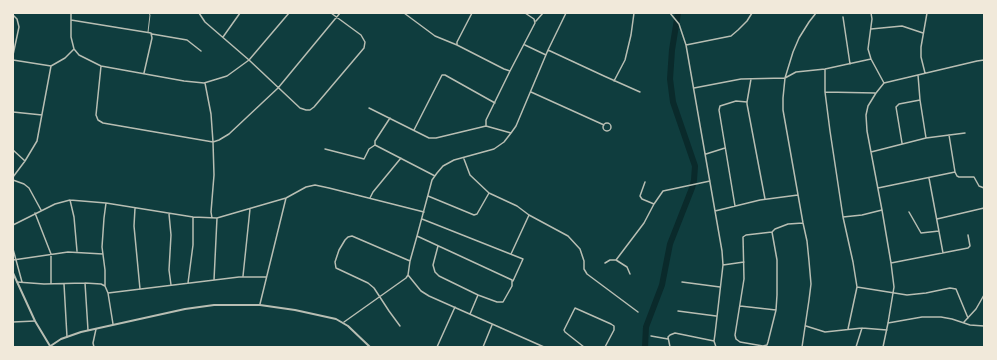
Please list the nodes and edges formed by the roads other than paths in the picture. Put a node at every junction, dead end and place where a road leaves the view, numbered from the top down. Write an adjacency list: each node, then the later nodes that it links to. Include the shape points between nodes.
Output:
1 (71, 13): 22 (street)
2 (150, 13): 25 (lane)
3 (199, 13): 28 (street, via 205,22)
4 (240, 13): 28 (street)
5 (289, 13): 39 (street)
6 (331, 13): 21 (street)
7 (340, 13): 21 (street)
8 (404, 13): 29 (street, via 436,36)
9 (472, 13): 29 (street)
10 (525, 13): 23 (street)
11 (543, 13): 23 (street)
12 (566, 13): 34 (street)
13 (634, 13): 51 (street, via 625,60)
14 (670, 13): 31 (street, via 679,24)
15 (752, 13): 31 (street, via 743,26 731,36)
16 (816, 13): 49 (street, via 799,38)
17 (871, 13): 24 (street)
18 (927, 13): 26 (street)
19 (13, 15): 36 (street, via 19,27)
20 (843, 16): 41 (street)
21 (337, 17): 54 (street); 54 (street, via 364,39 362,52 310,110 300,108)
22 (71, 20): 25 (street); 32 (street)
23 (536, 21): 30 (street)
24 (870, 29): 26 (street, via 902,26); 37 (street, via 868,49)
25 (148, 32): 27 (street)
26 (923, 33): 47 (street, via 921,57)
27 (152, 34): 33 (street, via 187,40); 46 (street)
28 (224, 37): 39 (street)
29 (457, 45): 45 (street)
30 (525, 45): 35 (street); 45 (street)
31 (686, 45): 55 (street)
32 (74, 49): 42 (street); 43 (street, via 79,55)
33 (201, 50)
34 (548, 50): 35 (street); 51 (street)
35 (546, 55): 56 (street)
36 (13, 56)
37 (871, 59): 41 (street); 53 (street)
38 (13, 60): 42 (street)
39 (249, 60): 52 (street, via 227,76); 54 (street)
40 (984, 60): 47 (street)
41 (850, 64): 44 (street)
42 (51, 66): 65 (street)
43 (101, 66): 46 (street); 74 (street, via 96,115 102,123)
44 (825, 69): 49 (street, via 796,72); 58 (street)
45 (510, 71): 62 (street)
46 (144, 73): 52 (street, via 184,82)
47 (924, 73): 48 (street)
48 (918, 75): 53 (street); 60 (street)
49 (785, 78): 50 (street); 95 (street, via 783,110)
50 (751, 79): 55 (street); 61 (street)
51 (614, 81): 57 (street)
52 (204, 83): 74 (street)
53 (884, 83): 59 (street)
54 (278, 88): 74 (street, via 229,134)
55 (694, 88): 81 (street)
56 (531, 92): 67 (street); 70 (street)
57 (640, 92)
58 (825, 92): 59 (street); 116 (street)
59 (876, 93): 80 (street, via 866,115)
60 (920, 100): 73 (street); 75 (street, via 899,104 896,107)
61 (746, 102): 77 (street, via 736,101 719,108); 99 (street)
62 (495, 103): 68 (street, via 486,120); 69 (street, via 442,75)
63 (369, 108): 66 (street)
64 (13, 112): 65 (street)
65 (42, 116): 84 (street, via 37,140)
66 (390, 118): 69 (street); 76 (street)
67 (604, 125)
68 (486, 126): 69 (street, via 436,138 429,138); 70 (street)
69 (414, 130)
70 (511, 133): 83 (street, via 494,149)
71 (965, 133): 72 (street)
72 (949, 134): 73 (street); 85 (street)
73 (926, 138): 75 (street)
74 (214, 142): 117 (street)
75 (902, 144): 80 (street)
76 (375, 145): 78 (street, via 369,149 364,159); 82 (street)
77 (726, 148): 81 (street); 103 (street)
78 (325, 149)
79 (13, 150): 84 (street)
80 (871, 152): 92 (street)
81 (705, 154): 90 (street)
82 (400, 158): 86 (street); 98 (street)
83 (464, 158): 86 (street, via 444,166); 94 (street, via 470,175)
84 (25, 161): 87 (street)
85 (955, 172): 88 (street); 93 (street, via 959,177 974,177)
86 (435, 176): 96 (street)
87 (13, 177)
88 (929, 178): 92 (street); 120 (street)
89 (13, 180): 107 (street, via 29,188)
90 (711, 181): 102 (street, via 663,191); 109 (street)
91 (645, 182): 102 (street, via 640,196)
92 (878, 188): 108 (street)
93 (983, 188)
94 (489, 193): 96 (street, via 474,215); 114 (street, via 517,206)
95 (798, 195): 99 (street); 121 (street)
96 (428, 196): 110 (street)
97 (286, 198): 98 (street, via 315,185); 106 (street); 145 (street)
98 (370, 198): 110 (street)
99 (764, 199): 103 (street)
100 (70, 200): 101 (street); 107 (street); 129 (street)
101 (106, 203): 104 (street); 132 (street)
102 (654, 204): 135 (street, via 644,223)
103 (735, 206): 109 (street)
104 (135, 208): 113 (street); 159 (street, via 134,226)
105 (984, 208): 120 (street)
106 (250, 209): 118 (street); 144 (street)
107 (41, 210): 112 (street)
108 (882, 210): 116 (street); 139 (street)
109 (715, 211): 140 (street)
110 (424, 212): 119 (street)
111 (909, 212): 123 (street, via 920,233)
112 (35, 213): 122 (street); 131 (street)
113 (169, 214): 115 (street); 156 (street, via 172,240 169,270)
114 (529, 215): 133 (street); 170 (street, via 568,236 580,249 587,274)
115 (193, 217): 117 (street); 152 (street)
116 (843, 217): 158 (street)
117 (212, 218): 118 (street)
118 (216, 218): 146 (street)
119 (422, 219): 126 (street); 133 (street)
120 (937, 219): 123 (street)
121 (802, 223): 124 (street, via 788,224); 182 (street, via 807,241 811,284)
122 (13, 224)
123 (939, 231): 130 (street)
124 (772, 232): 137 (street, via 744,236); 168 (street, via 777,260)
125 (968, 235): 130 (street, via 970,247)
126 (417, 236): 127 (street); 136 (street)
127 (438, 246): 147 (street); 162 (street, via 433,265 435,272)
128 (13, 249): 134 (street)
129 (77, 252): 131 (street); 132 (street)
130 (943, 252): 139 (street)
131 (51, 254): 134 (street); 153 (street)
132 (103, 254): 155 (street)
133 (511, 254): 147 (street, via 523,259)
134 (14, 260): 149 (street)
135 (616, 260): 138 (street); 142 (street, via 627,267)
136 (410, 261): 143 (street); 164 (street, via 352,236 345,240 335,262 336,268 368,283)
137 (744, 262): 140 (street); 166 (street)
138 (605, 263)
139 (891, 263): 161 (street)
140 (723, 265): 157 (street)
141 (13, 273): 148 (street)
142 (630, 274)
143 (408, 275): 164 (street); 167 (street, via 421,291)
144 (243, 276): 145 (street); 146 (street)
145 (266, 277): 165 (street)
146 (214, 280): 152 (street)
147 (513, 281): 162 (street, via 501,303)
148 (17, 282): 149 (street); 174 (street)
149 (22, 282): 153 (street)
150 (682, 282): 157 (street)
151 (85, 283): 154 (street); 155 (street); 187 (street)
152 (188, 283): 156 (street)
153 (51, 284): 154 (street)
154 (64, 284): 190 (street)
155 (105, 286): 160 (street)
156 (171, 286): 159 (street)
157 (720, 287): 172 (street)
158 (857, 287): 161 (street); 186 (street)
159 (140, 289): 160 (street)
160 (108, 294): 179 (street)
161 (893, 294): 173 (street, via 926,293 950,288 956,290); 177 (street)
162 (478, 295): 171 (street)
163 (984, 295): 173 (street)
164 (380, 297): 176 (street); 181 (street)
165 (260, 305): 176 (street); 179 (street, via 185,308)
166 (740, 306): 168 (street); 168 (street, via 736,339 763,346 768,344)
167 (455, 307): 171 (street); 196 (street)
168 (776, 310)
169 (678, 311): 172 (street)
170 (638, 312)
171 (470, 314): 180 (street)
172 (717, 316): 192 (street)
173 (968, 318): 178 (street)
174 (35, 321): 175 (street); 193 (street)
175 (13, 322)
176 (344, 322): 195 (street)
177 (888, 322): 178 (street, via 932,317); 188 (street)
178 (963, 322): 183 (street)
179 (113, 324): 184 (street)
180 (492, 324): 197 (street); 198 (street)
181 (400, 326)
182 (806, 326): 186 (street, via 825,332); 203 (street)
183 (984, 326)
184 (96, 328): 187 (street); 194 (street)
185 (862, 328): 186 (street); 188 (street); 204 (street)
186 (848, 329)
187 (88, 330): 190 (street)
188 (887, 330): 205 (street)
189 (651, 336): 191 (street)
190 (67, 337): 193 (street)
191 (668, 339): 192 (street, via 670,335 675,334); 201 (street)
192 (714, 341): 202 (street)
193 (50, 347)
194 (94, 347)
195 (370, 347)
196 (437, 347)
197 (482, 347)
198 (544, 347)
199 (584, 347): 200 (street, via 564,330 575,308 614,326)
200 (605, 347)
201 (670, 347)
202 (716, 347)
203 (802, 347)
204 (856, 347)
205 (882, 347)

